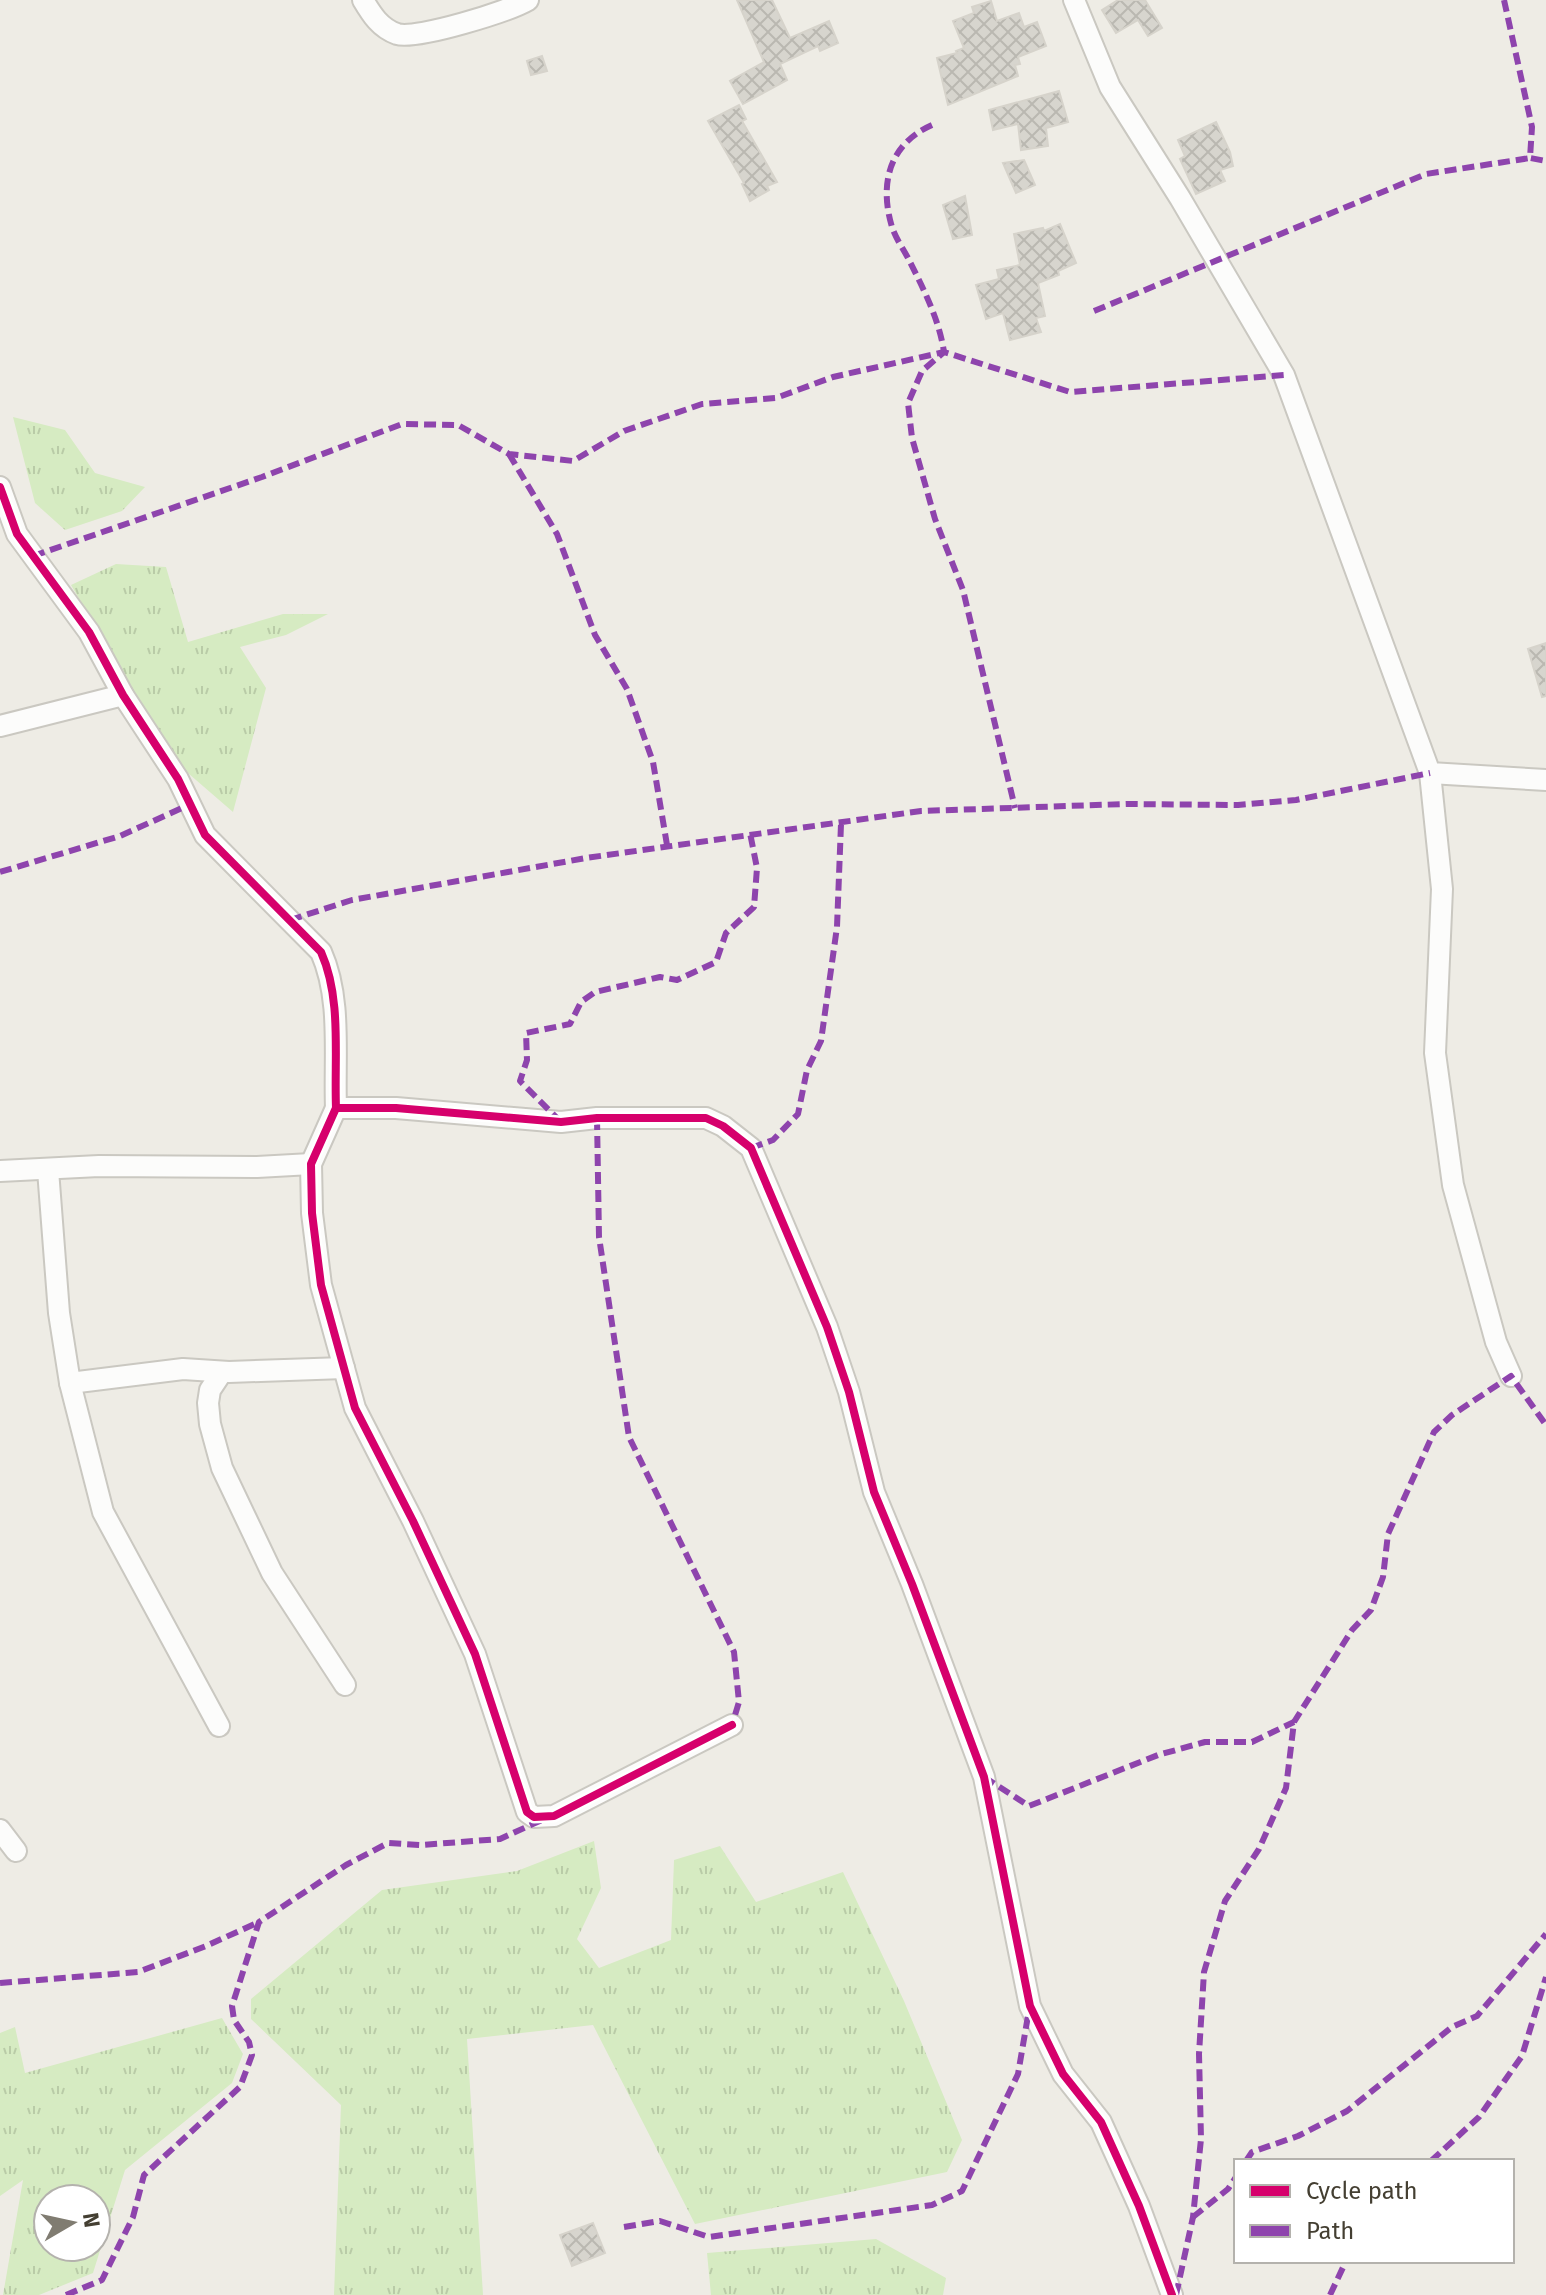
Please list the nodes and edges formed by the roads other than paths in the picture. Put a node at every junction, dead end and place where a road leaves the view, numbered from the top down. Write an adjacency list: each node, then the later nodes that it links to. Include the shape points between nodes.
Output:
1 (363, 0): 2 (street, via 373,18 401,35 488,16)
2 (528, 0)
3 (1074, 0): 7 (street, via 1110,87 1284,375)
4 (0, 487): 5 (street, via 17,534 89,632)
5 (123, 695): 6 (street); 9 (street, via 178,779 205,835 321,952 333,991)
6 (0, 726)
7 (1430, 773): 8 (street); 15 (street, via 1442,889 1435,1053 1453,1185 1496,1342)
8 (1546, 780)
9 (336, 1108): 10 (street); 22 (street, via 561,1122 706,1118 751,1148 827,1327 874,1492 984,1777 1030,2006 1063,2074 1101,2122)
10 (311, 1164): 11 (street); 13 (street, via 321,1285)
11 (48, 1170): 12 (street); 16 (street)
12 (0, 1171)
13 (344, 1368): 14 (street); 18 (street, via 355,1408 475,1654 527,1812 554,1816)
14 (222, 1372): 16 (street, via 183,1369); 17 (street, via 208,1403 222,1468 272,1573)
15 (1511, 1376)
16 (70, 1383): 19 (street, via 103,1512)
17 (345, 1685)
18 (732, 1725)
19 (219, 1726)
20 (0, 1830): 21 (street)
21 (16, 1851)
22 (1172, 2295)

